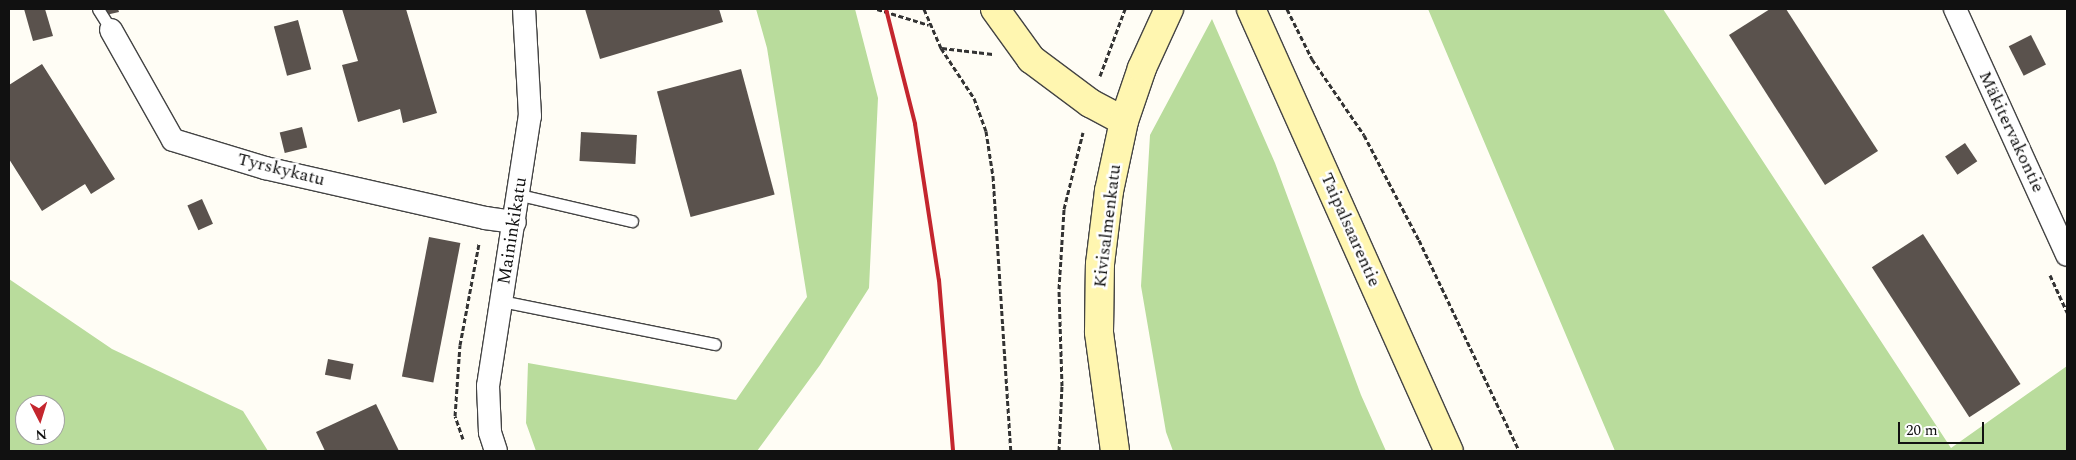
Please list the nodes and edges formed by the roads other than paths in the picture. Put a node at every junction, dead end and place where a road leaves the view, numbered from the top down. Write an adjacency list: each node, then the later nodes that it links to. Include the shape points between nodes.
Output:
1 (98, 9): 7 (lane)
2 (524, 9): 9 (street, Maininkikatu, via 530,116)
3 (995, 9): 8 (main road, via 1031,58 1090,103)
4 (1168, 9): 8 (main road, Kivisalmenkatu, via 1142,68)
5 (1955, 9): 12 (street, Mäkitervakontie)
6 (1253, 13): 17 (main road, Taipalsaarentie)
7 (111, 30): 11 (street, Tyrskykatu, via 173,140 265,168)
8 (1124, 121): 16 (main road, Kivisalmenkatu, via 1109,192 1100,273 1098,332)
9 (520, 196): 10 (lane); 11 (street, Maininkikatu)
10 (632, 221)
11 (515, 222): 13 (street, Maininkikatu)
12 (2067, 255)
13 (501, 302): 14 (lane); 15 (street, Maininkikatu, via 488,386 490,432)
14 (715, 344)
15 (496, 451)
16 (1115, 451)
17 (1449, 451)

